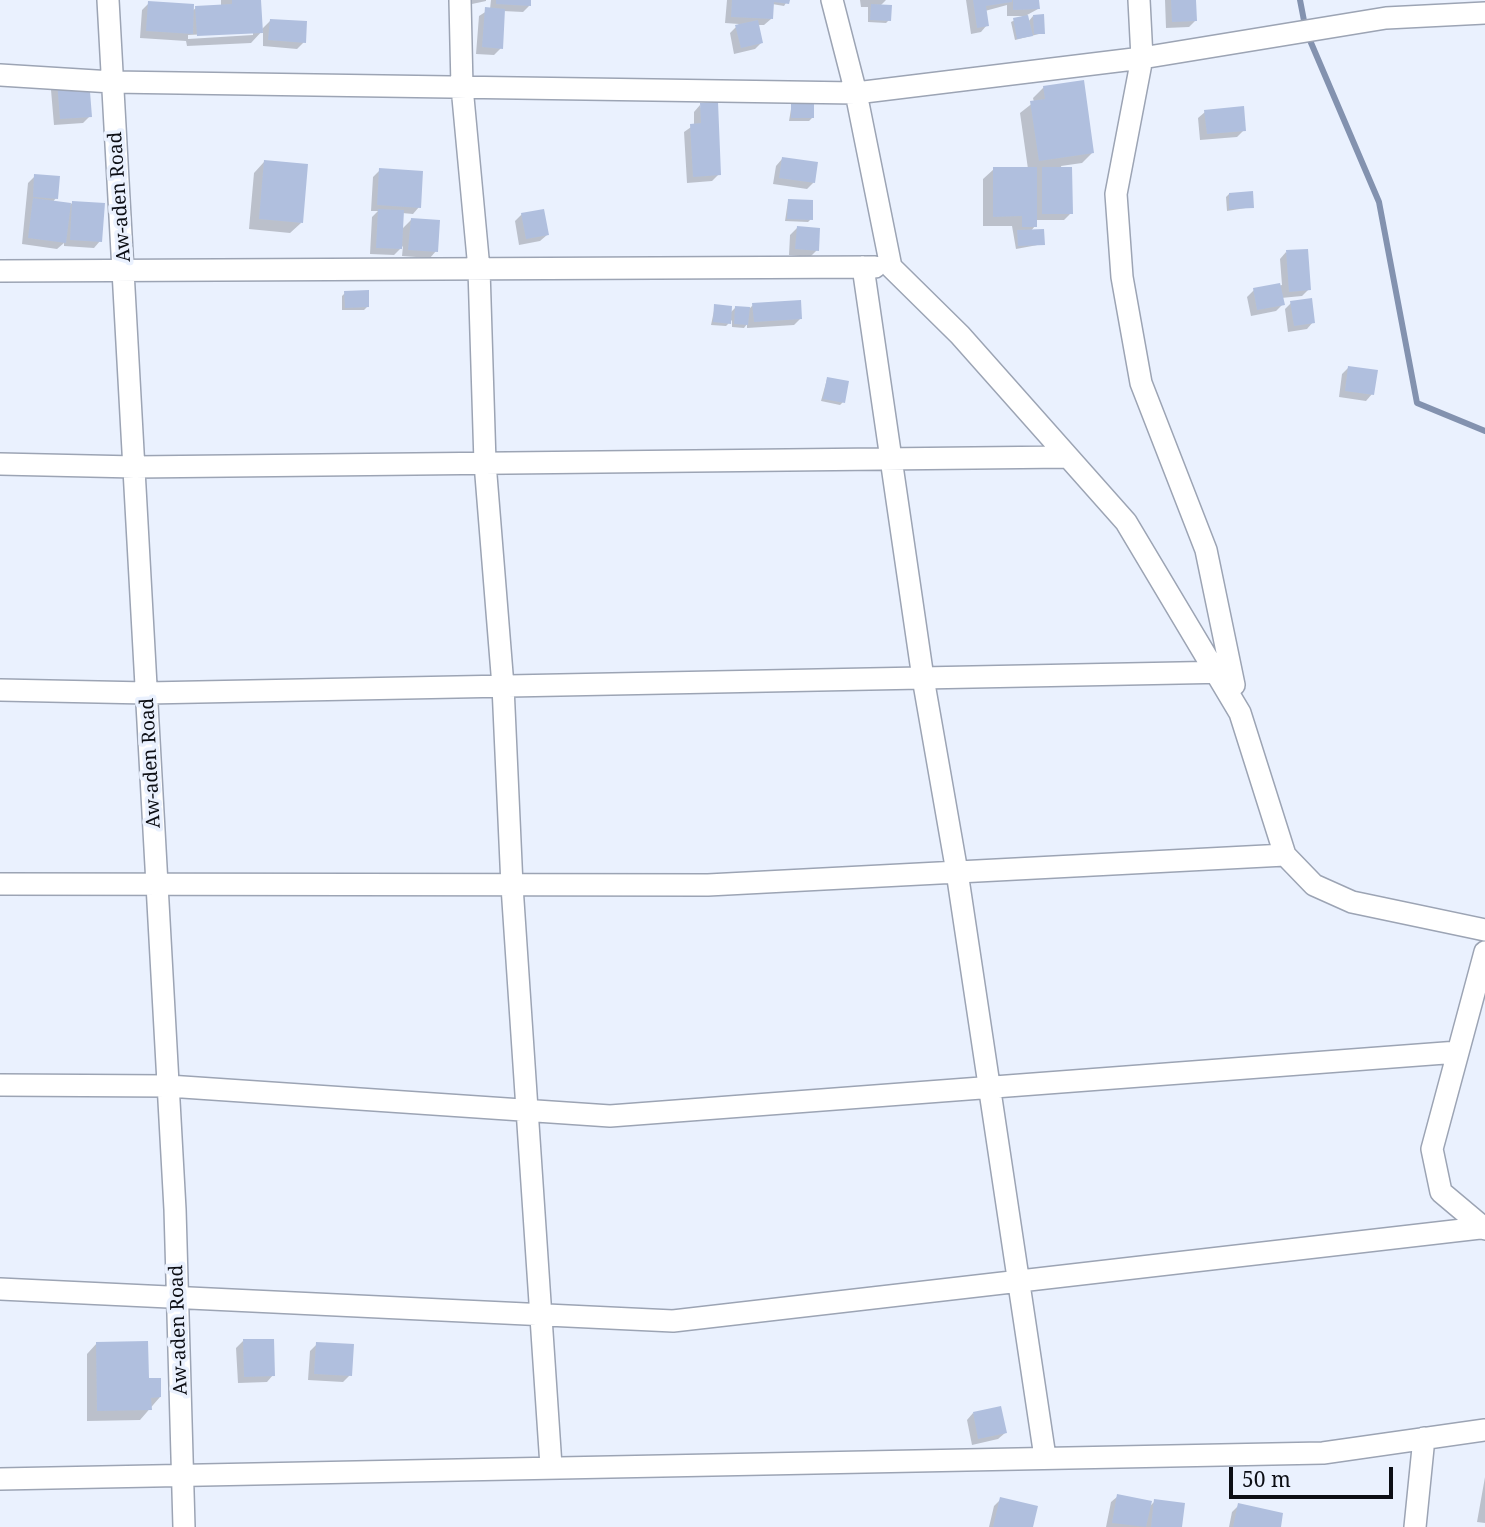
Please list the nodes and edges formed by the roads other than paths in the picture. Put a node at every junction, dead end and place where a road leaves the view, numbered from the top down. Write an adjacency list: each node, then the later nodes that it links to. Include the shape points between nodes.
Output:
1 (107, 0): 8 (street, Aw-aden Road)
2 (460, 0): 9 (street)
3 (832, 0): 10 (street)
4 (1139, 0): 6 (street)
5 (1485, 13): 6 (street, via 1386,18)
6 (1142, 58): 10 (street); 21 (street, via 1116,194 1122,277 1141,383 1206,550)
7 (0, 75): 8 (street)
8 (112, 82): 9 (street); 15 (street, Aw-aden Road)
9 (462, 87): 10 (street); 13 (street)
10 (856, 93): 12 (street)
11 (863, 267): 12 (street); 13 (street); 17 (street)
12 (891, 267): 16 (street, via 960,335)
13 (479, 270): 15 (street); 18 (street)
14 (0, 271): 15 (street)
15 (124, 272): 20 (street, Aw-aden Road)
16 (1067, 457): 17 (street); 21 (street, via 1126,522)
17 (891, 458): 18 (street); 22 (street)
18 (485, 463): 20 (street); 23 (street)
19 (0, 464): 20 (street)
20 (135, 467): 25 (street, Aw-aden Road)
21 (1223, 672): 22 (street); 26 (street)
22 (923, 678): 23 (street); 27 (street)
23 (503, 686): 25 (street); 30 (street)
24 (0, 690): 25 (street)
25 (147, 693): 29 (street, Aw-aden Road)
26 (1285, 855): 27 (street); 31 (street, via 1314,885 1352,902)
27 (957, 872): 30 (street, via 708,885); 36 (street)
28 (0, 884): 29 (street)
29 (157, 886): 30 (street); 35 (street, Aw-aden Road)
30 (512, 886): 37 (street)
31 (1485, 930)
32 (1485, 952): 33 (street)
33 (1458, 1052): 36 (street); 38 (street, via 1432,1149 1441,1192)
34 (0, 1085): 35 (street)
35 (168, 1086): 37 (street); 41 (street, Aw-aden Road)
36 (990, 1088): 37 (street, via 610,1116); 39 (street)
37 (528, 1111): 42 (street)
38 (1483, 1228): 39 (street)
39 (1018, 1280): 42 (street, via 673,1321); 45 (street)
40 (0, 1289): 41 (street)
41 (178, 1296): 42 (street); 47 (street, Aw-aden Road)
42 (541, 1314): 46 (street)
43 (1485, 1430): 44 (street)
44 (1424, 1438): 45 (street, via 1323,1453); 50 (street)
45 (1045, 1457): 46 (street)
46 (551, 1466): 47 (street)
47 (184, 1475): 48 (street); 49 (street, Aw-aden Road)
48 (0, 1479)
49 (184, 1527)
50 (1415, 1527)

